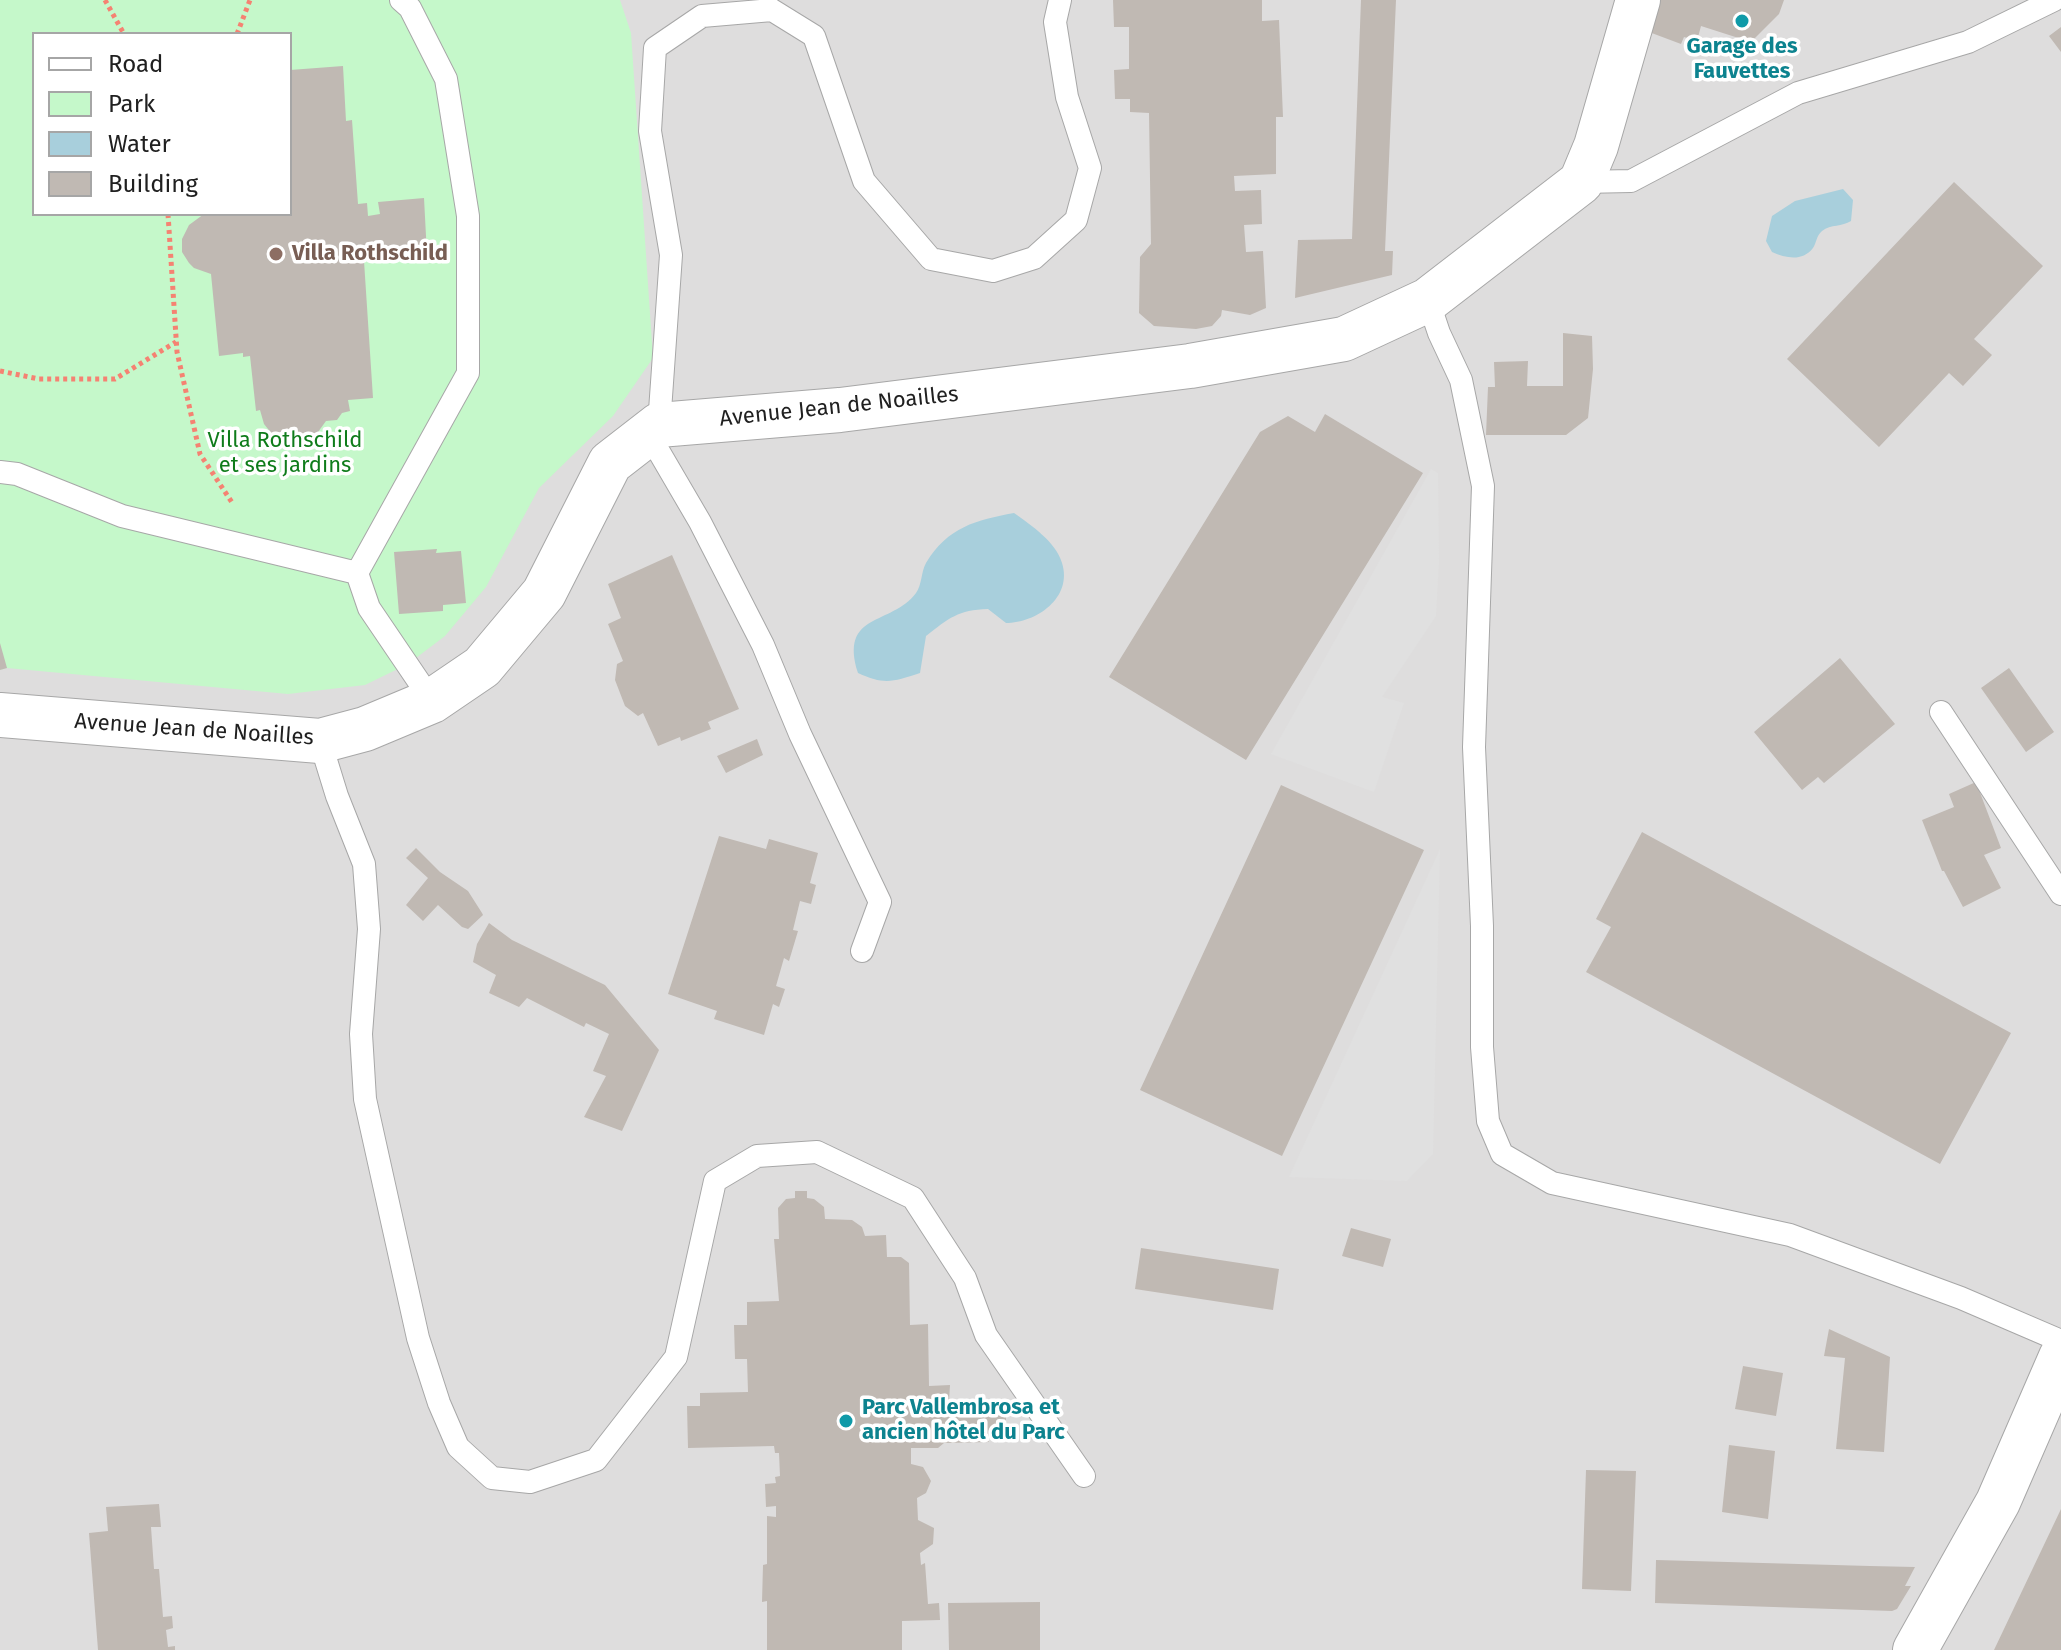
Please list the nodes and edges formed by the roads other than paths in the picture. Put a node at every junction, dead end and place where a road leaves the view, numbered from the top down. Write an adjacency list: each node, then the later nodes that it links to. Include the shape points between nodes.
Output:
1 (401, 0): 9 (lane, via 446,79 468,216 468,373)
2 (1060, 0): 7 (lane, via 1055,22 1067,97 1090,168 1076,220 1034,258 993,271 931,259 864,181 814,36 772,10 702,16 655,48 650,131 671,255)
3 (1638, 0): 5 (street, Avenue Jean de Noailles)
4 (2054, 0): 5 (lane, via 1968,42 1798,93 1631,181)
5 (1581, 182): 6 (street, Avenue Jean de Noailles)
6 (1428, 300): 7 (street, Avenue Jean de Noailles, via 1344,339 1190,366); 16 (lane, via 1461,380 1483,486 1474,747 1482,1047 1488,1121 1502,1154 1552,1183 1790,1235)
7 (654, 429): 10 (street, Avenue Jean de Noailles, via 610,463 544,593 482,667); 15 (lane, via 763,645 880,902)
8 (0, 472): 9 (lane, via 122,516)
9 (357, 573): 10 (lane, via 369,608)
10 (432, 701): 13 (street, Avenue Jean de Noailles)
11 (1941, 712): 14 (lane)
12 (0, 715): 13 (street, Avenue Jean de Noailles)
13 (320, 741): 18 (lane, via 364,864 369,929 361,1034 365,1099 418,1338 458,1447 492,1478 530,1482 596,1460 676,1357 715,1181 757,1156 817,1152 913,1198 965,1278 986,1335)
14 (2061, 894)
15 (862, 951)
16 (2061, 1341)
17 (2061, 1357): 19 (street, via 1998,1502)
18 (1084, 1476)
19 (1915, 1650)

